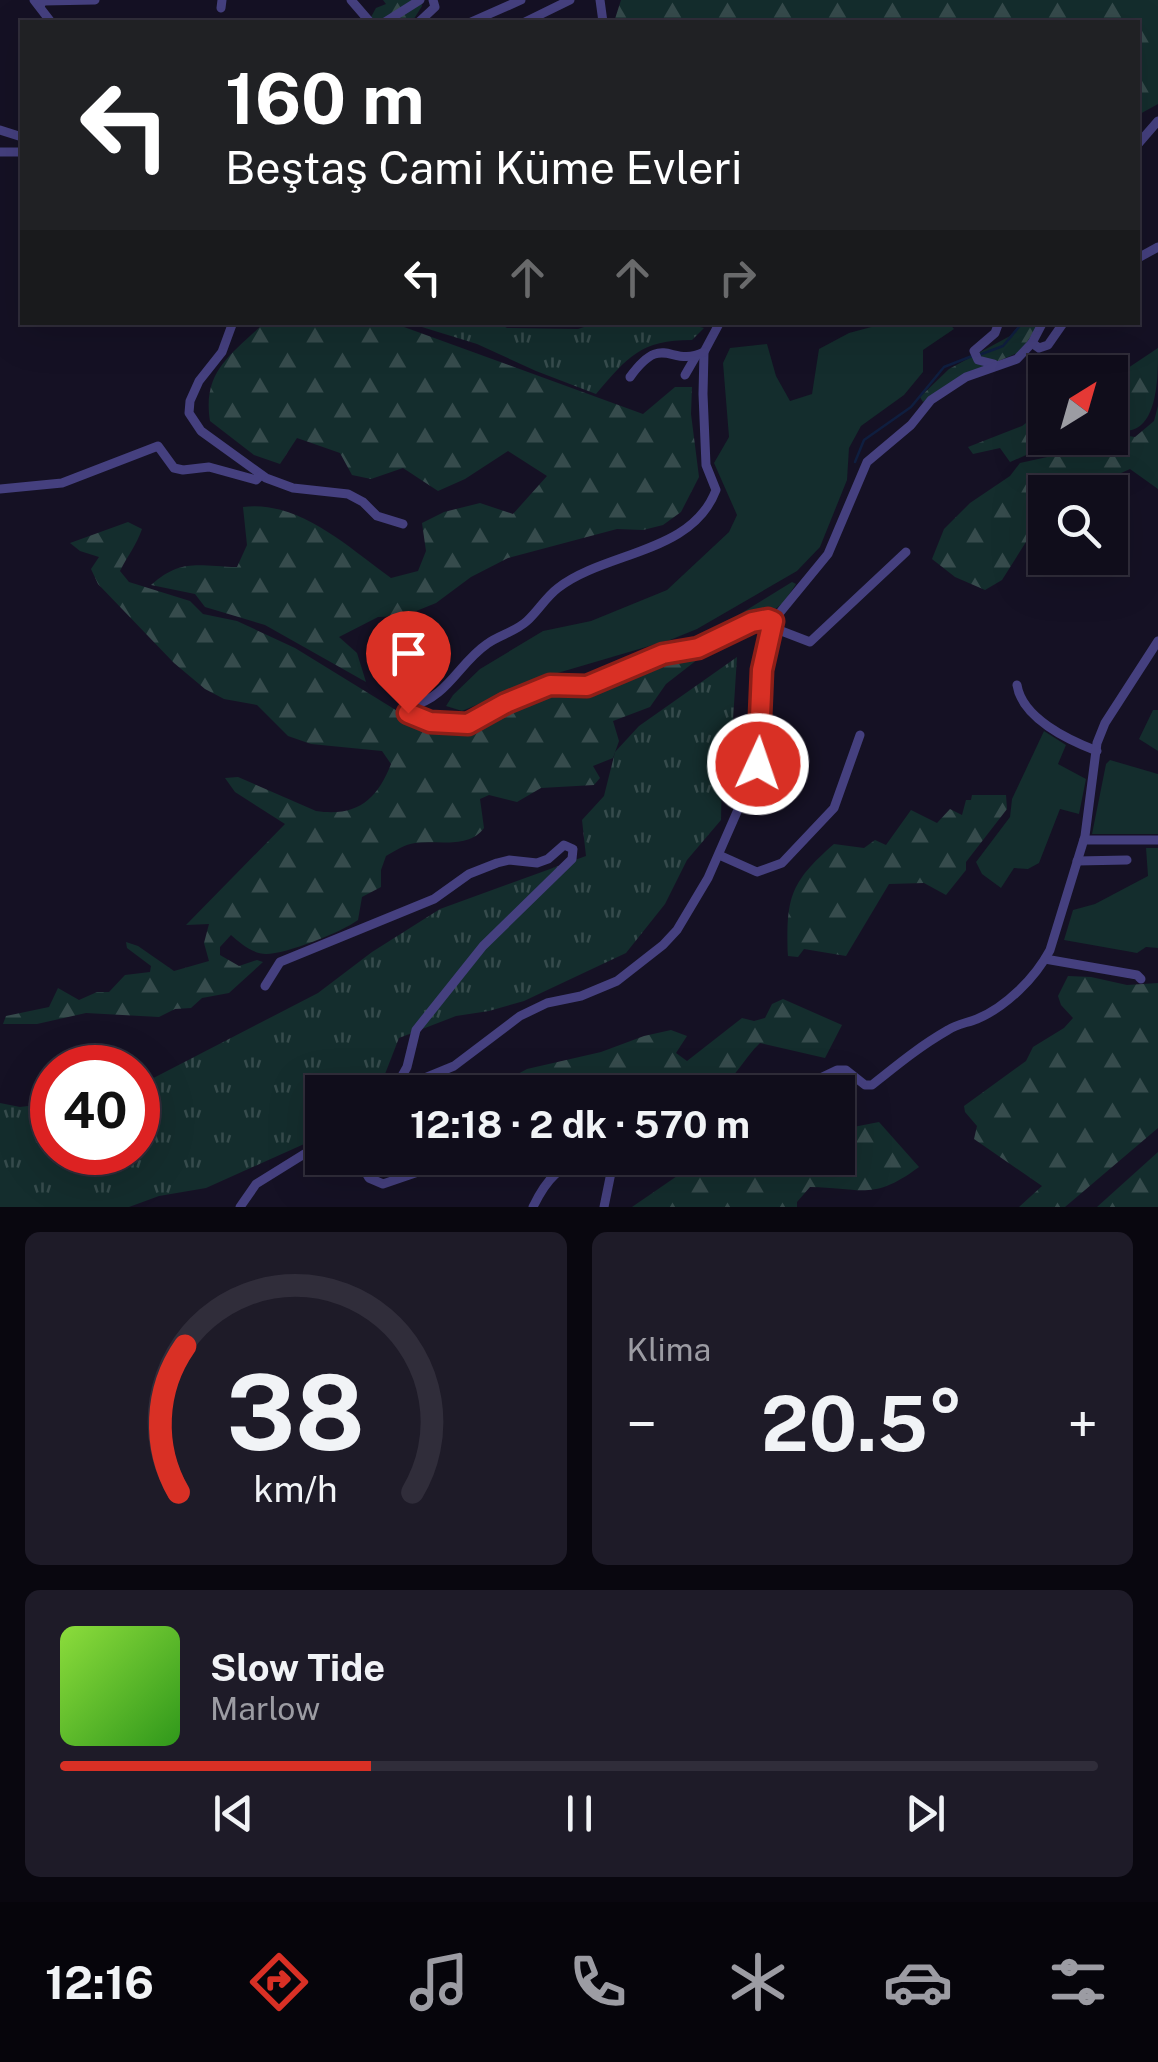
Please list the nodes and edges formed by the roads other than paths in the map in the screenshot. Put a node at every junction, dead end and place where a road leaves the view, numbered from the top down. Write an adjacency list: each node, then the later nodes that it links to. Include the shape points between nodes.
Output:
1 (94, 0): 7 (street)
2 (351, 0): 8 (street)
3 (420, 0): 9 (street)
4 (434, 0): 10 (street)
5 (521, 0): 11 (street)
6 (570, 0): 12 (street)
7 (37, 3)
8 (368, 20)
9 (389, 20)
10 (421, 20)
11 (476, 20)
12 (529, 20)
13 (1158, 122): 14 (street)
14 (1140, 142)
15 (232, 325): 25 (street, via 222,352 199,380 189,413 201,432)
16 (718, 325): 21 (street)
17 (998, 325): 22 (street, via 976,355)
18 (1042, 325): 20 (street)
19 (1062, 325): 20 (street, via 1048,344)
20 (1032, 343): 22 (street, via 1017,358)
21 (700, 354): 23 (street); 24 (street, via 650,354); 29 (street, via 706,464 716,490 711,503 667,541 558,588 524,624 487,643 437,695 408,713 468,724 550,685 587,686 752,622)
22 (997, 364): 29 (street, via 931,400 867,462 828,554)
23 (686, 375)
24 (630, 377)
25 (261, 475): 26 (street, via 256,480 209,467 174,468 158,446 62,483); 27 (street, via 294,488 348,494 376,516)
26 (0, 489)
27 (403, 524)
28 (906, 552): 29 (street, via 810,642)
29 (772, 624): 36 (street, via 762,670 758,764)
30 (1158, 642): 33 (street, via 1105,723)
31 (1017, 685): 33 (street, via 1018,696 1041,720)
32 (860, 735): 36 (street, via 834,808 782,864 757,872)
33 (1096, 751): 34 (street)
34 (1084, 840): 35 (street); 38 (street)
35 (1158, 840)
36 (718, 855): 43 (street, via 677,930 617,981 520,1016)
37 (1128, 860): 38 (street)
38 (1077, 861): 39 (street)
39 (1045, 960): 40 (street); 46 (street, via 1000,1006 911,1052 872,1085)
40 (1141, 979)
41 (265, 986): 42 (street, via 280,962 434,899 469,874 509,860 537,863 564,845 573,849 572,859 483,946 416,1030)
42 (404, 1075)
43 (434, 1075)
44 (826, 1075): 45 (street)
45 (852, 1075)
46 (855, 1077)
47 (305, 1154): 52 (street, via 256,1184)
48 (367, 1175): 49 (street, via 383,1184)
49 (409, 1175)
50 (551, 1175): 53 (street)
51 (611, 1175): 54 (street)
52 (240, 1207)
53 (534, 1207)
54 (604, 1207)

